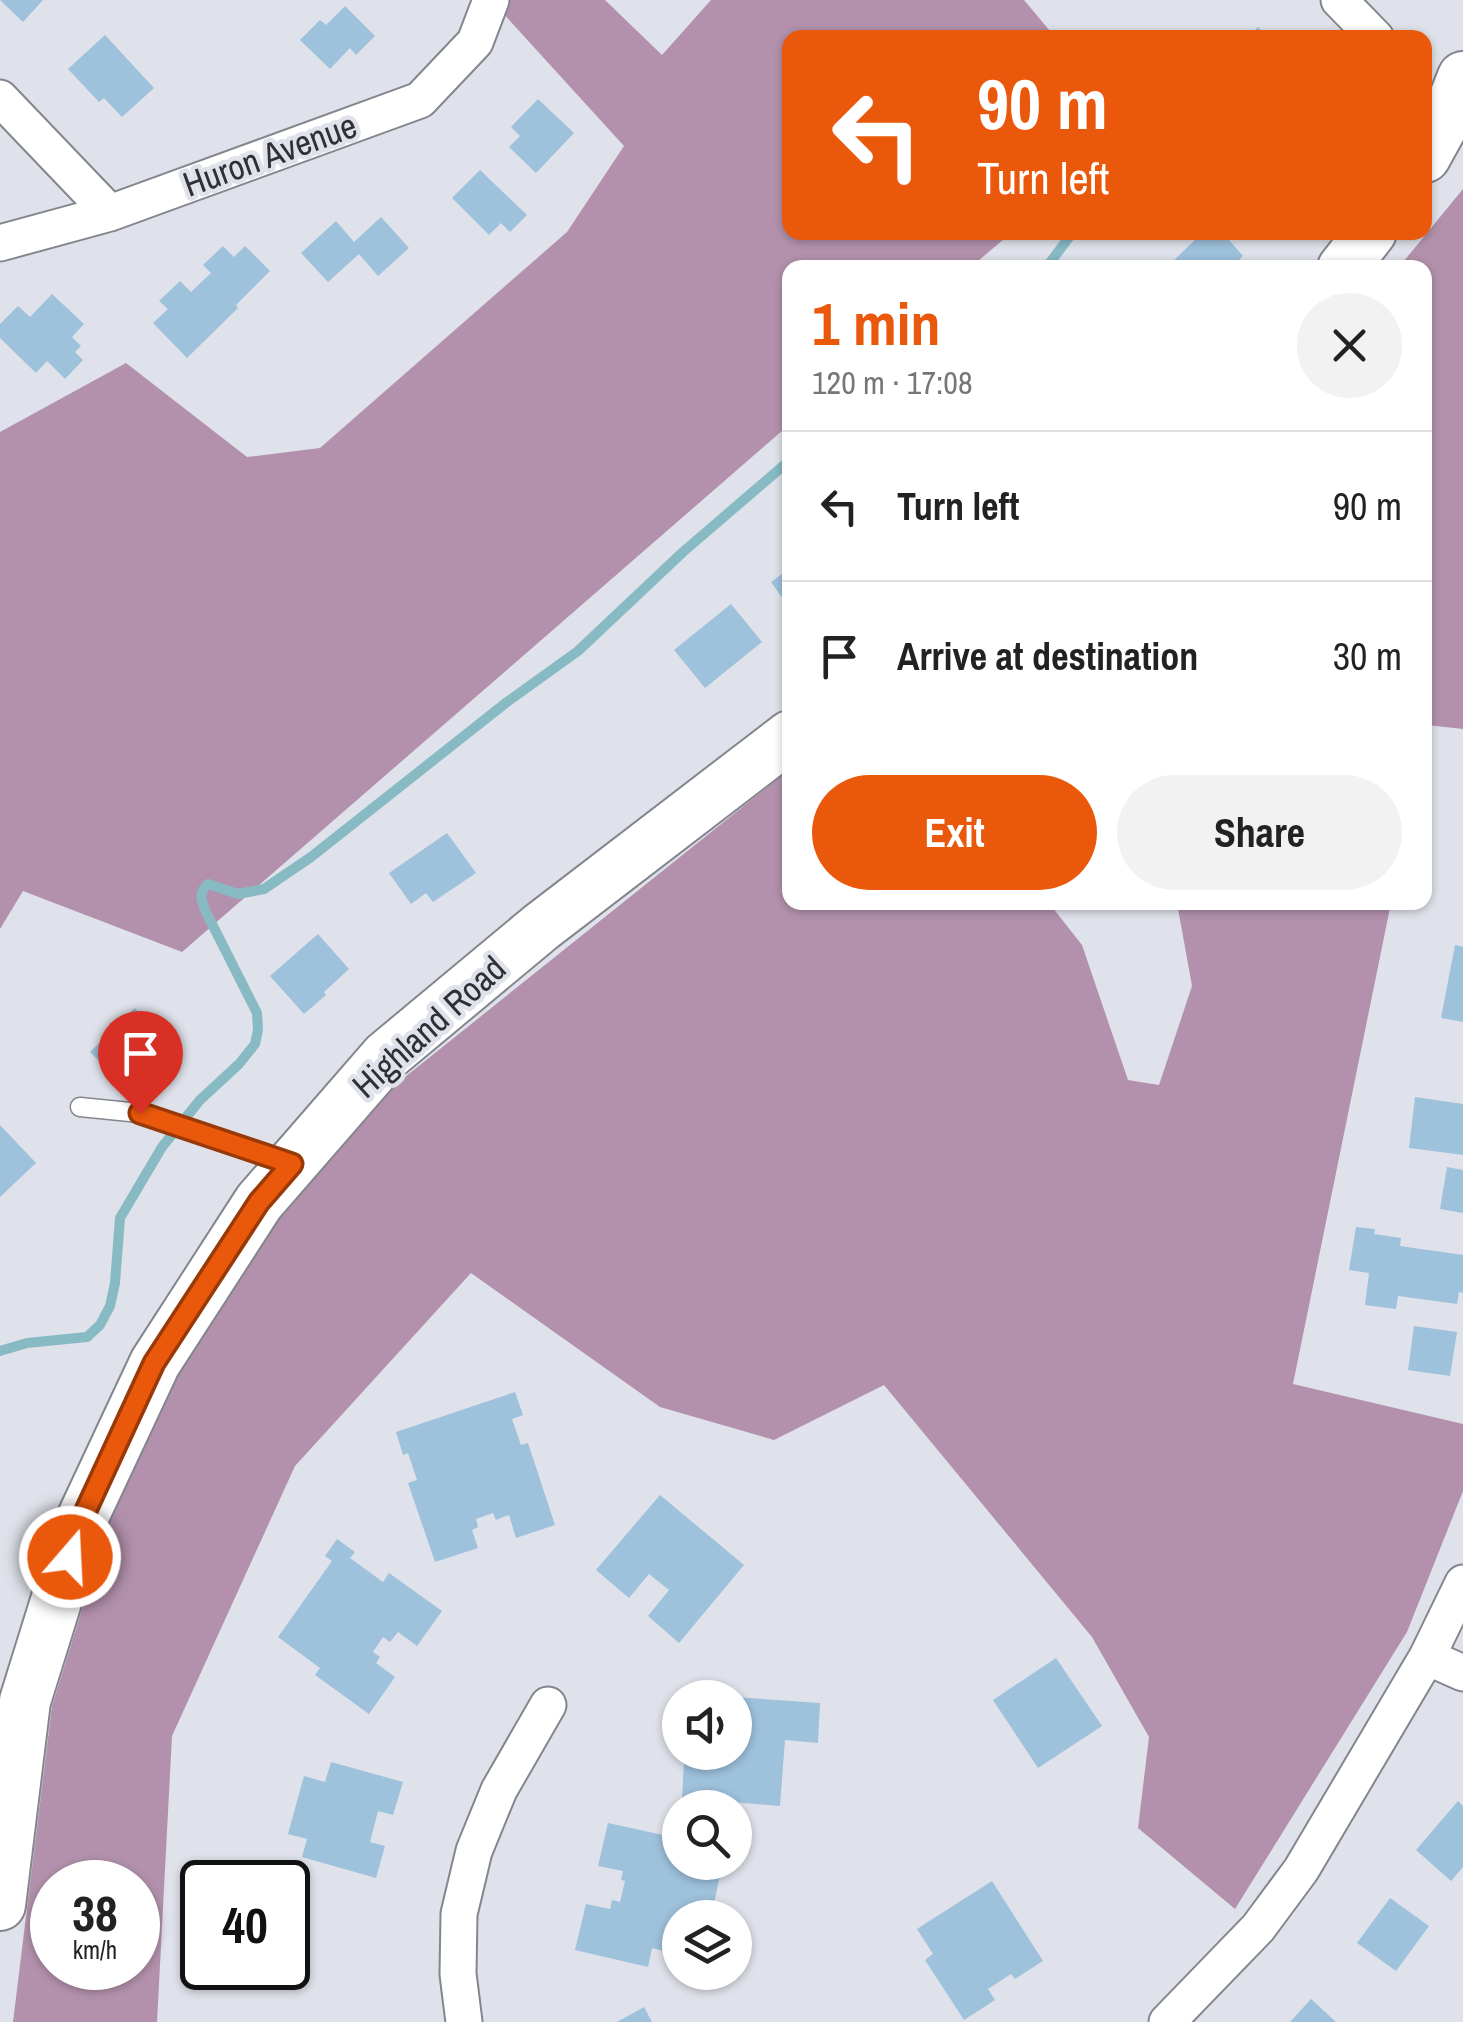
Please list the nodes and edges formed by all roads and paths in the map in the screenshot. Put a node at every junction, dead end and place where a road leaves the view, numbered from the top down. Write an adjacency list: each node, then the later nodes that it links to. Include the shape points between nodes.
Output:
1 (491, 0): 5 (street, Huron Avenue, via 475,42 420,100)
2 (1339, 0): 3 (street)
3 (1368, 30)
4 (0, 98): 5 (street)
5 (110, 213): 7 (street, Huron Avenue)
6 (1365, 240): 8 (street)
7 (0, 243)
8 (1349, 260)
9 (782, 742): 11 (street, Highland Road, via 540,927 386,1056)
10 (80, 1107): 11 (lane, via 140,1113)
11 (292, 1164): 16 (street, Highland Road, via 259,1202 154,1363 81,1521 25,1700)
12 (1463, 1583): 13 (street)
13 (1427, 1657): 14 (street); 18 (street, via 1300,1870 1258,1928)
14 (1463, 1673)
15 (548, 1705): 17 (street, via 498,1790 474,1852 459,1914)
16 (0, 1905)
17 (464, 2022)
18 (1167, 2022)

